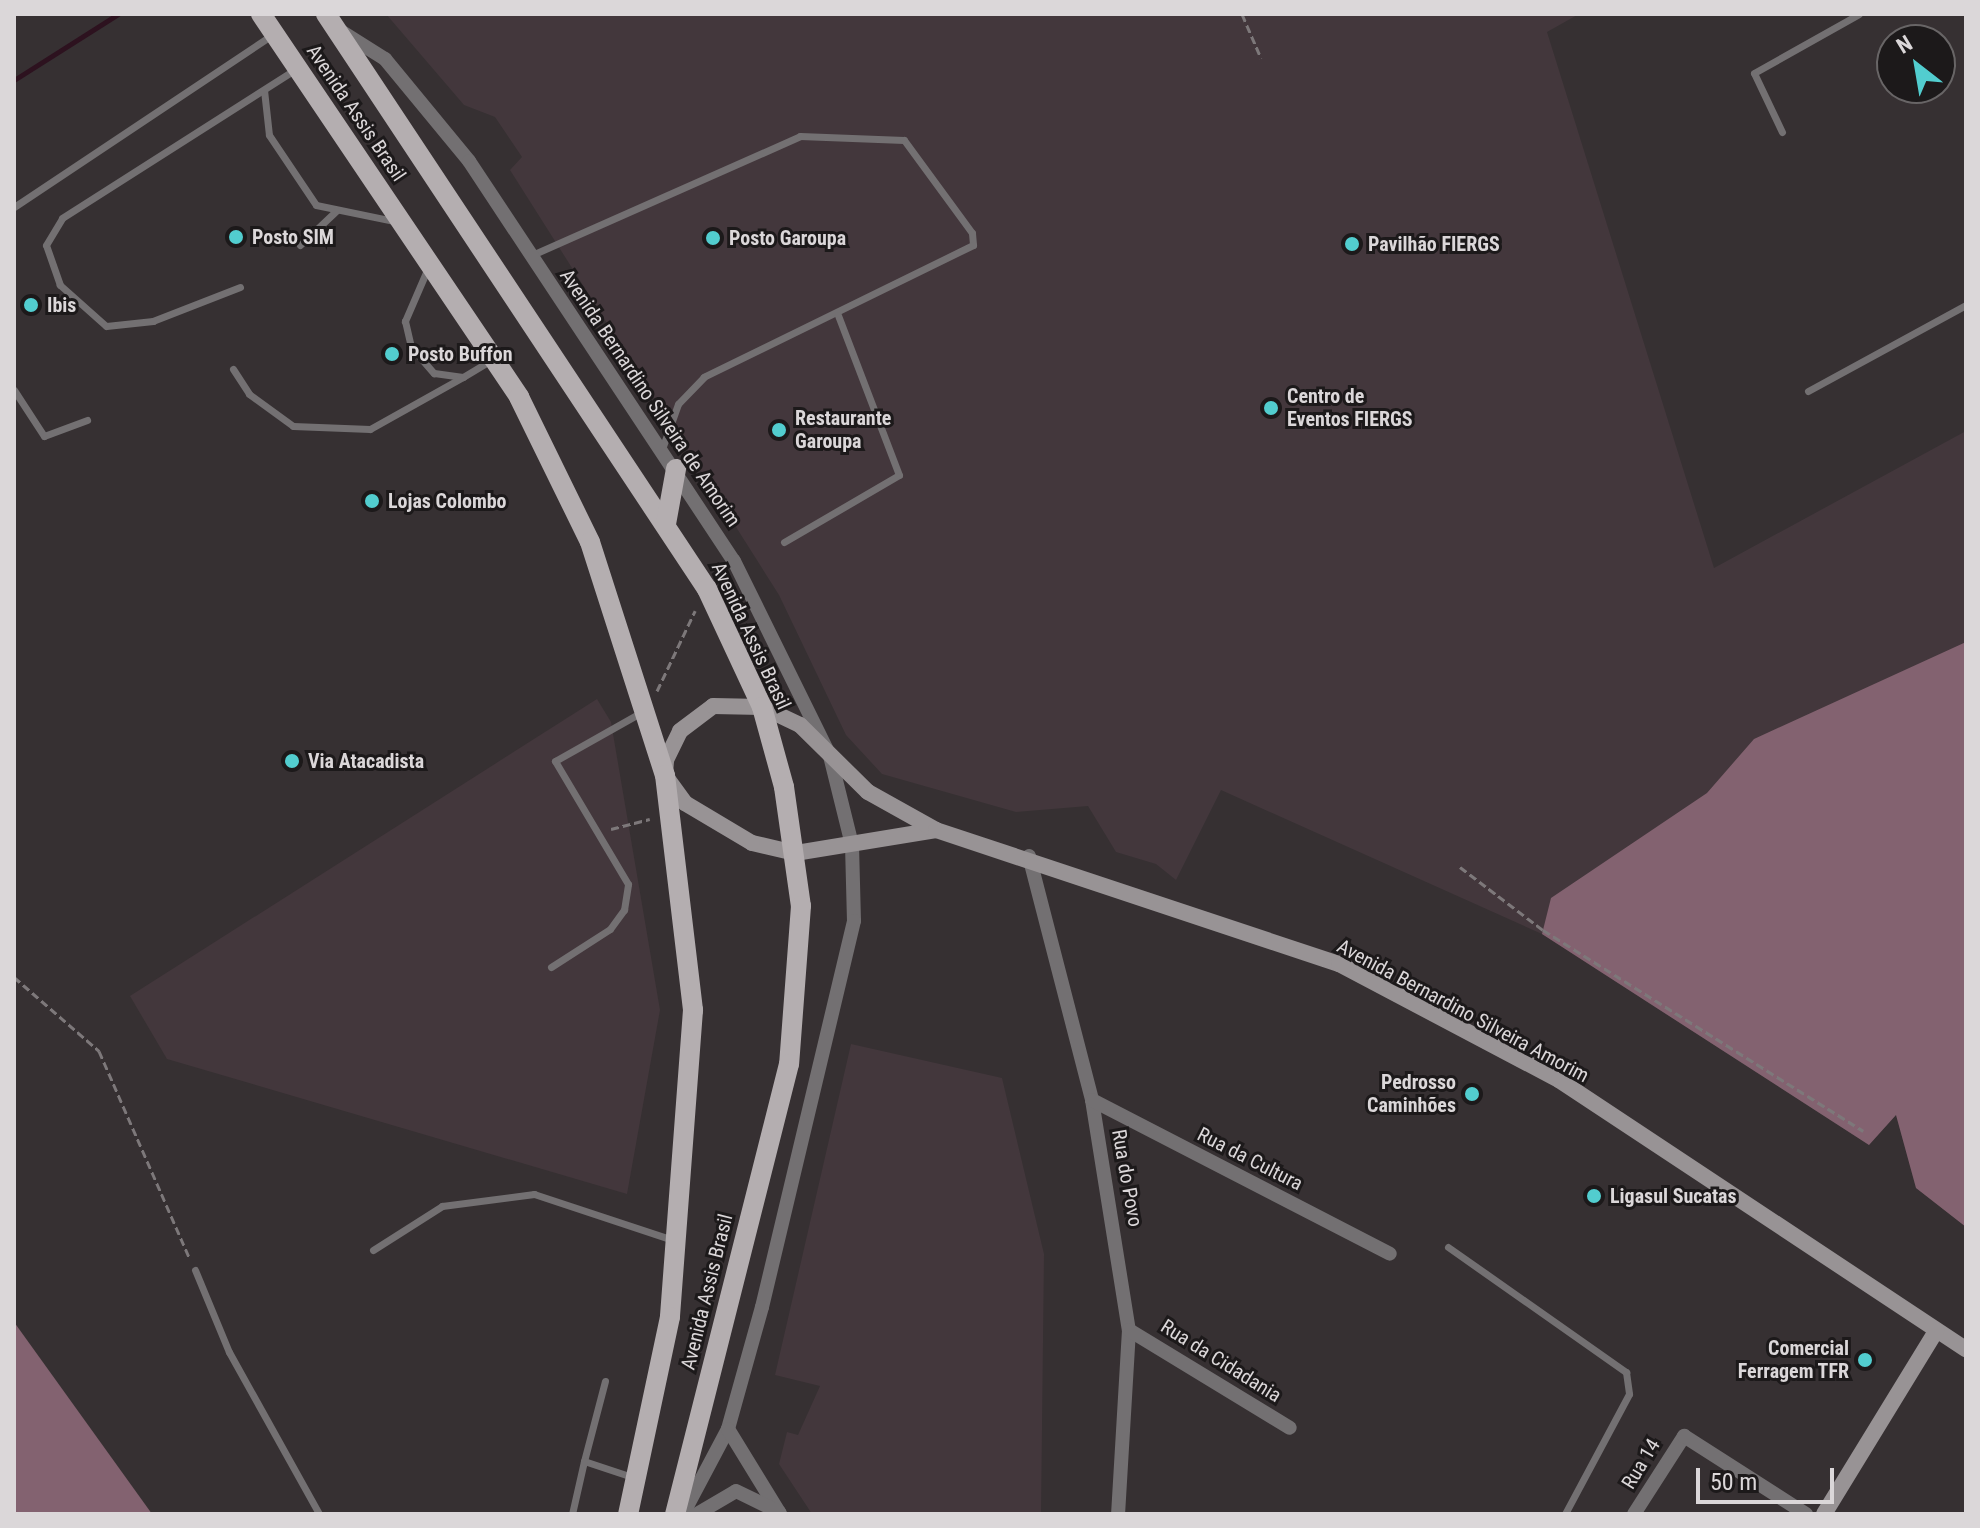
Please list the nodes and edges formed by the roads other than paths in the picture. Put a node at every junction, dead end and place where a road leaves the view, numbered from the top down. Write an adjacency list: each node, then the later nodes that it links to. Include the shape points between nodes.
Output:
1 (261, 14): 4 (main road, Avenida Assis Brasil)
2 (1859, 14): 7 (lane, via 1754,73)
3 (330, 20): 12 (street, Avenida Bernardino Silveira de Amorim, via 385,59 469,161); 25 (main road, Avenida Assis Brasil)
4 (274, 34): 5 (main road, Avenida Assis Brasil); 8 (lane)
5 (297, 69): 6 (lane); 10 (main road, Avenida Assis Brasil)
6 (264, 90): 9 (lane, via 276,147 316,205); 14 (lane, via 62,218 46,245 60,285 106,326 153,321)
7 (1782, 132)
8 (14, 207)
9 (336, 211): 10 (lane); 11 (lane)
10 (401, 223): 13 (main road, Avenida Assis Brasil)
11 (300, 245)
12 (532, 255): 16 (lane, via 800,136 894,137 912,148 973,245); 23 (street, Avenida Bernardino Silveira de Amorim)
13 (430, 265): 17 (main road, Avenida Assis Brasil); 19 (lane, via 405,321 411,347 434,373)
14 (240, 287)
15 (1966, 305): 21 (lane)
16 (838, 315): 23 (lane, via 695,383 678,404); 26 (lane, via 899,475)
17 (493, 359): 19 (lane); 28 (main road, Avenida Assis Brasil, via 590,542)
18 (233, 369): 19 (lane, via 249,394 293,426 370,429)
19 (463, 377)
20 (14, 390): 22 (lane, via 44,436)
21 (1808, 391)
22 (87, 420)
23 (662, 449): 24 (street, Avenida Bernardino Silveira de Amorim)
24 (676, 469): 25 (main road); 29 (street, Avenida Bernardino Silveira de Amorim, via 734,561)
25 (666, 524): 27 (main road, Avenida Assis Brasil, via 707,589)
26 (784, 542)
27 (762, 707): 29 (main road, Avenida Bernardino Silveira Amorim, via 800,725); 30 (main road, Avenida Bernardino Silveira Amorim, via 736,701 694,716 672,745); 33 (main road, Avenida Assis Brasil)
28 (648, 708): 30 (main road, Avenida Assis Brasil); 35 (lane, via 555,761 554,770 601,832 628,884 624,910 610,929)
29 (830, 756): 31 (main road, Avenida Bernardino Silveira Amorim, via 868,792); 32 (street, Avenida Bernardino Silveira de Amorim)
30 (665, 775): 33 (main road, Avenida Bernardino Silveira Amorim, via 713,825); 37 (main road, Avenida Assis Brasil, via 693,1010)
31 (936, 830): 32 (main road, Avenida Bernardino Silveira Amorim); 34 (main road, Avenida Bernardino Silveira Amorim)
32 (852, 845): 33 (main road, Avenida Bernardino Silveira Amorim); 47 (street, Avenida Bernardino Silveira de Amorim, via 854,921)
33 (795, 853): 54 (main road, Avenida Assis Brasil, via 801,961 789,1064)
34 (1029, 856): 36 (street, Rua do Povo); 43 (main road, Avenida Bernardino Silveira Amorim, via 1339,964 1559,1080)
35 (551, 967)
36 (1092, 1100): 40 (street, Rua da Cultura); 42 (street, Rua do Povo)
37 (679, 1242): 39 (lane, via 534,1194 442,1206); 49 (main road, Avenida Assis Brasil)
38 (1448, 1247): 58 (lane, via 1626,1372 1629,1394)
39 (373, 1250)
40 (1390, 1254)
41 (195, 1270): 51 (lane, via 229,1352)
42 (1129, 1330): 46 (street, Rua da Cidadania); 57 (street, Rua do Povo)
43 (1936, 1331): 44 (main road, Avenida Bernardino Silveira Amorim); 61 (main road)
44 (1966, 1349)
45 (605, 1381): 48 (lane)
46 (1290, 1428)
47 (728, 1429): 50 (street); 55 (street, Avenida Bernardino Silveira de Amorim)
48 (584, 1461): 49 (lane); 52 (lane)
49 (637, 1479): 53 (main road, Avenida Assis Brasil)
50 (780, 1513): 56 (street, via 736,1491 715,1497)
51 (319, 1514)
52 (572, 1514)
53 (628, 1514)
54 (675, 1514)
55 (683, 1514)
56 (697, 1514)
57 (1118, 1514)
58 (1565, 1514)
59 (1634, 1514): 60 (street, Rua 14, via 1684,1436)
60 (1806, 1514)
61 (1824, 1514)

